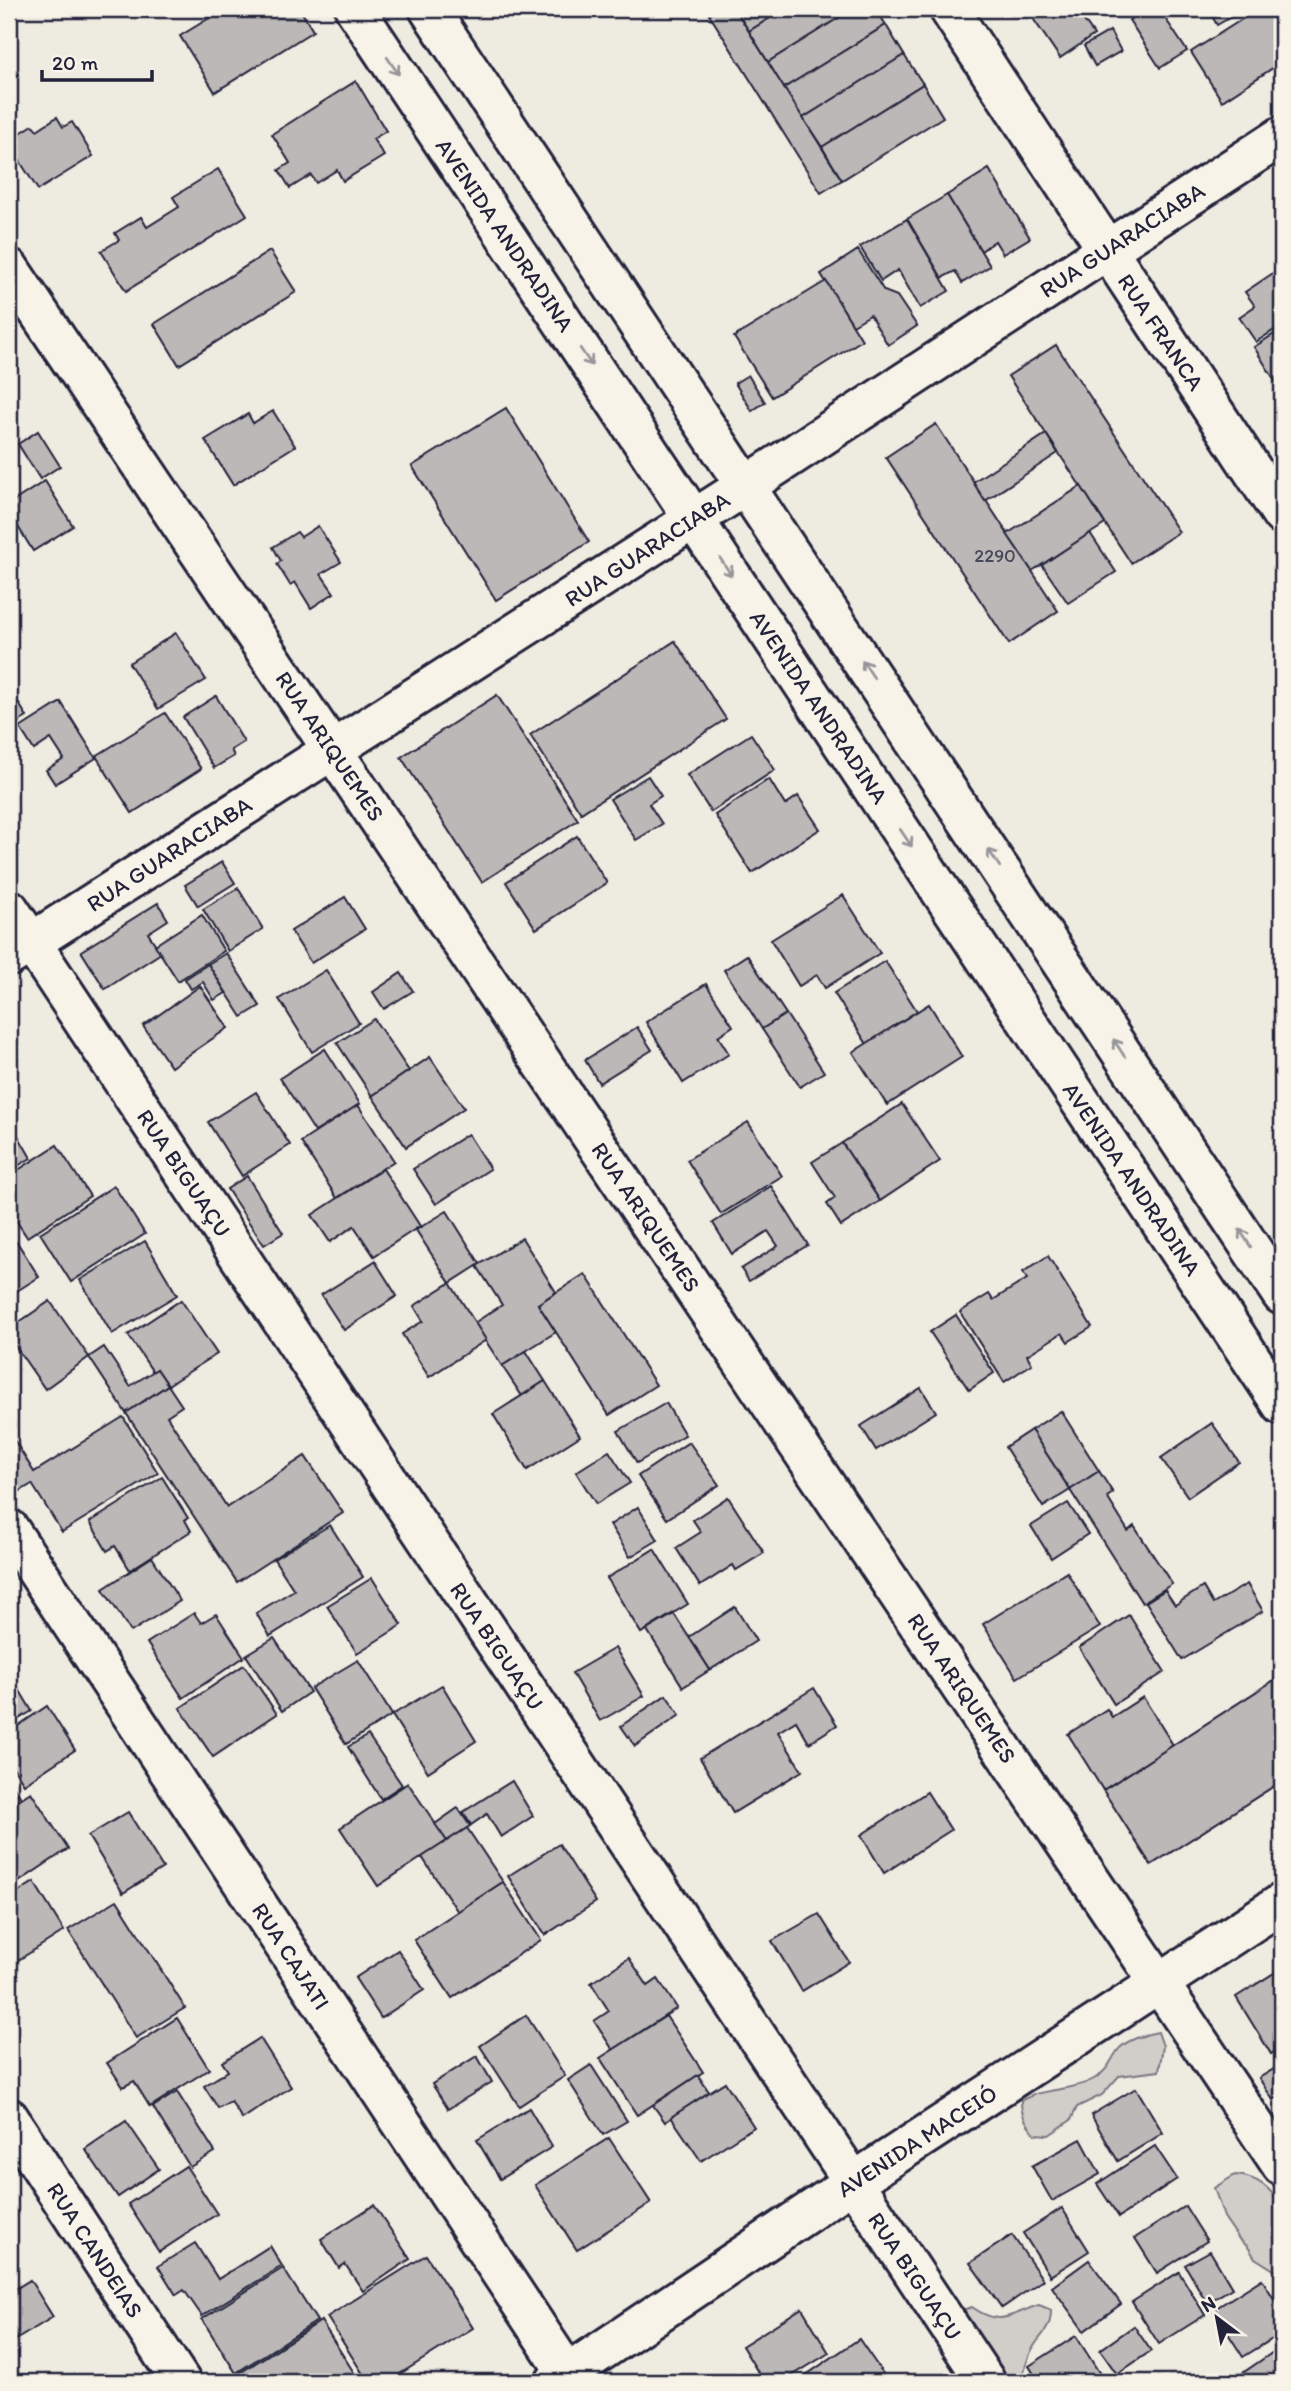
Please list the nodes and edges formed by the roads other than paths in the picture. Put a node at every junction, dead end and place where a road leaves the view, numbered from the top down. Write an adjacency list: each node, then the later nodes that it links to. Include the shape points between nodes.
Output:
1 (355, 9): 9 (street, AVENIDA ANDRADINA, one-way to 9)
2 (429, 9): 7 (street)
3 (949, 9): 5 (street, RUA FRANCA)
4 (1282, 136): 5 (street, RUA GUARACIABA)
5 (1107, 250): 7 (street, RUA GUARACIABA); 8 (street, RUA FRANCA)
6 (9, 268): 10 (street, RUA ARIQUEMES)
7 (747, 485): 9 (street, RUA GUARACIABA); 13 (street, one-way to 7)
8 (1282, 515)
9 (694, 519): 10 (street, RUA GUARACIABA); 14 (street, AVENIDA ANDRADINA, one-way to 14)
10 (332, 750): 12 (street, RUA GUARACIABA); 17 (street, RUA ARIQUEMES)
11 (9, 909): 12 (street, RUA BIGUAÇU)
12 (20, 949): 20 (street, RUA BIGUAÇU)
13 (1282, 1295)
14 (1282, 1405)
15 (9, 1529): 21 (street, RUA CAJATI)
16 (1282, 1903): 17 (street, AVENIDA MACEIÓ)
17 (1160, 1982): 19 (street, RUA ARIQUEMES); 20 (street, AVENIDA MACEIÓ)
18 (9, 2118): 22 (street, RUA CANDEIAS)
19 (1282, 2166)
20 (852, 2183): 21 (street, AVENIDA MACEIÓ); 23 (street, RUA BIGUAÇU)
21 (565, 2380)
22 (181, 2382)
23 (986, 2382)

